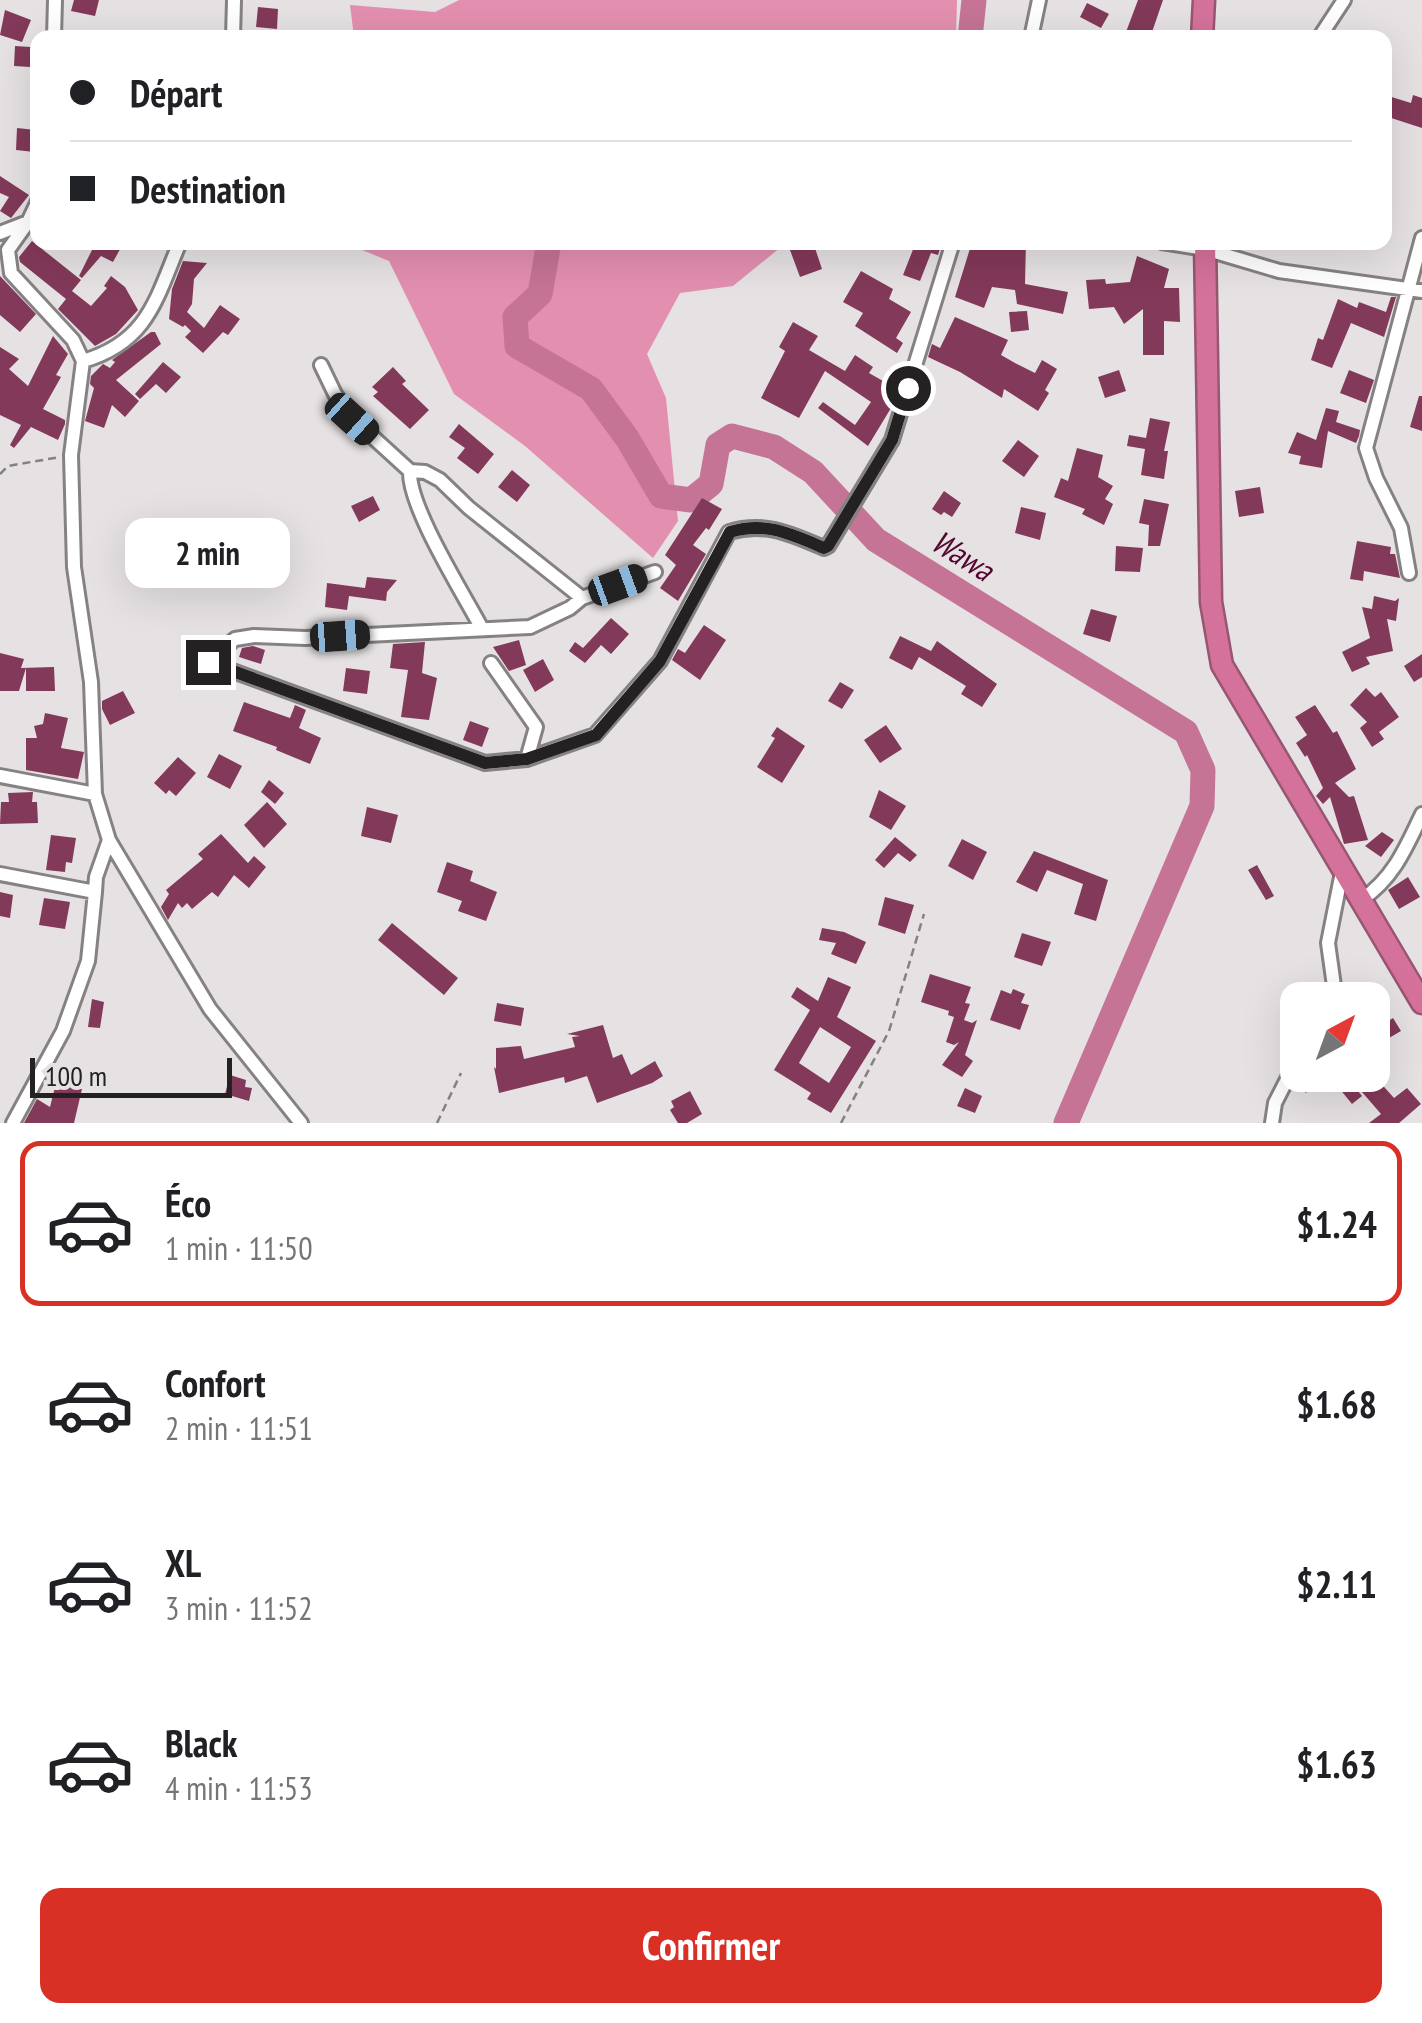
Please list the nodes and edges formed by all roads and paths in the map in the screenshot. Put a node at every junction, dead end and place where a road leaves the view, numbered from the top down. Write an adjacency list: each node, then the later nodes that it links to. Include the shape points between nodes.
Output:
1 (55, 0): 6 (street)
2 (234, 0): 7 (street)
3 (1040, 0): 8 (street)
4 (1204, 0): 9 (highway)
5 (1344, 0): 10 (street)
6 (54, 30)
7 (233, 30)
8 (1033, 30)
9 (1202, 30)
10 (1324, 30)
11 (30, 218): 12 (street)
12 (28, 222): 13 (street); 19 (street, via 8,250)
13 (0, 233)
14 (1422, 238): 21 (street)
15 (176, 250): 22 (street, via 145,322 111,353)
16 (951, 250): 32 (street, via 892,440 824,548 776,528 730,532 660,661 596,735)
17 (1204, 250): 37 (highway, via 1212,602 1222,665)
18 (1216, 250): 21 (street, via 1279,271)
19 (12, 273): 20 (street); 22 (street)
20 (0, 285)
21 (1416, 290): 28 (street, via 1366,448 1401,528)
22 (84, 361): 24 (street)
23 (321, 365): 25 (street, via 352,419)
24 (70, 456): 26 (path, via 8,466); 34 (street)
25 (410, 471): 29 (street, via 440,480); 30 (street, via 427,524)
26 (0, 474)
27 (655, 572): 29 (street)
28 (1409, 573)
29 (582, 598): 30 (street, via 530,626)
30 (481, 627): 32 (street, via 254,636 235,640 208,662 485,763)
31 (491, 663): 32 (street, via 536,727)
32 (527, 759)
33 (0, 776): 34 (street)
34 (94, 794): 36 (street)
35 (1422, 814): 40 (street, via 1401,860)
36 (110, 840): 39 (street); 47 (street, via 210,1009)
37 (1342, 872): 40 (highway); 42 (street, via 1328,943)
38 (0, 874): 39 (street)
39 (95, 892): 46 (street, via 88,961 69,1014)
40 (1361, 900): 43 (highway)
41 (924, 914): 49 (path, via 888,1031)
42 (1333, 982)
43 (1422, 1003)
44 (461, 1073): 48 (path)
45 (1281, 1092): 50 (street)
46 (13, 1123)
47 (302, 1123)
48 (437, 1123)
49 (842, 1123)
50 (1272, 1123)

